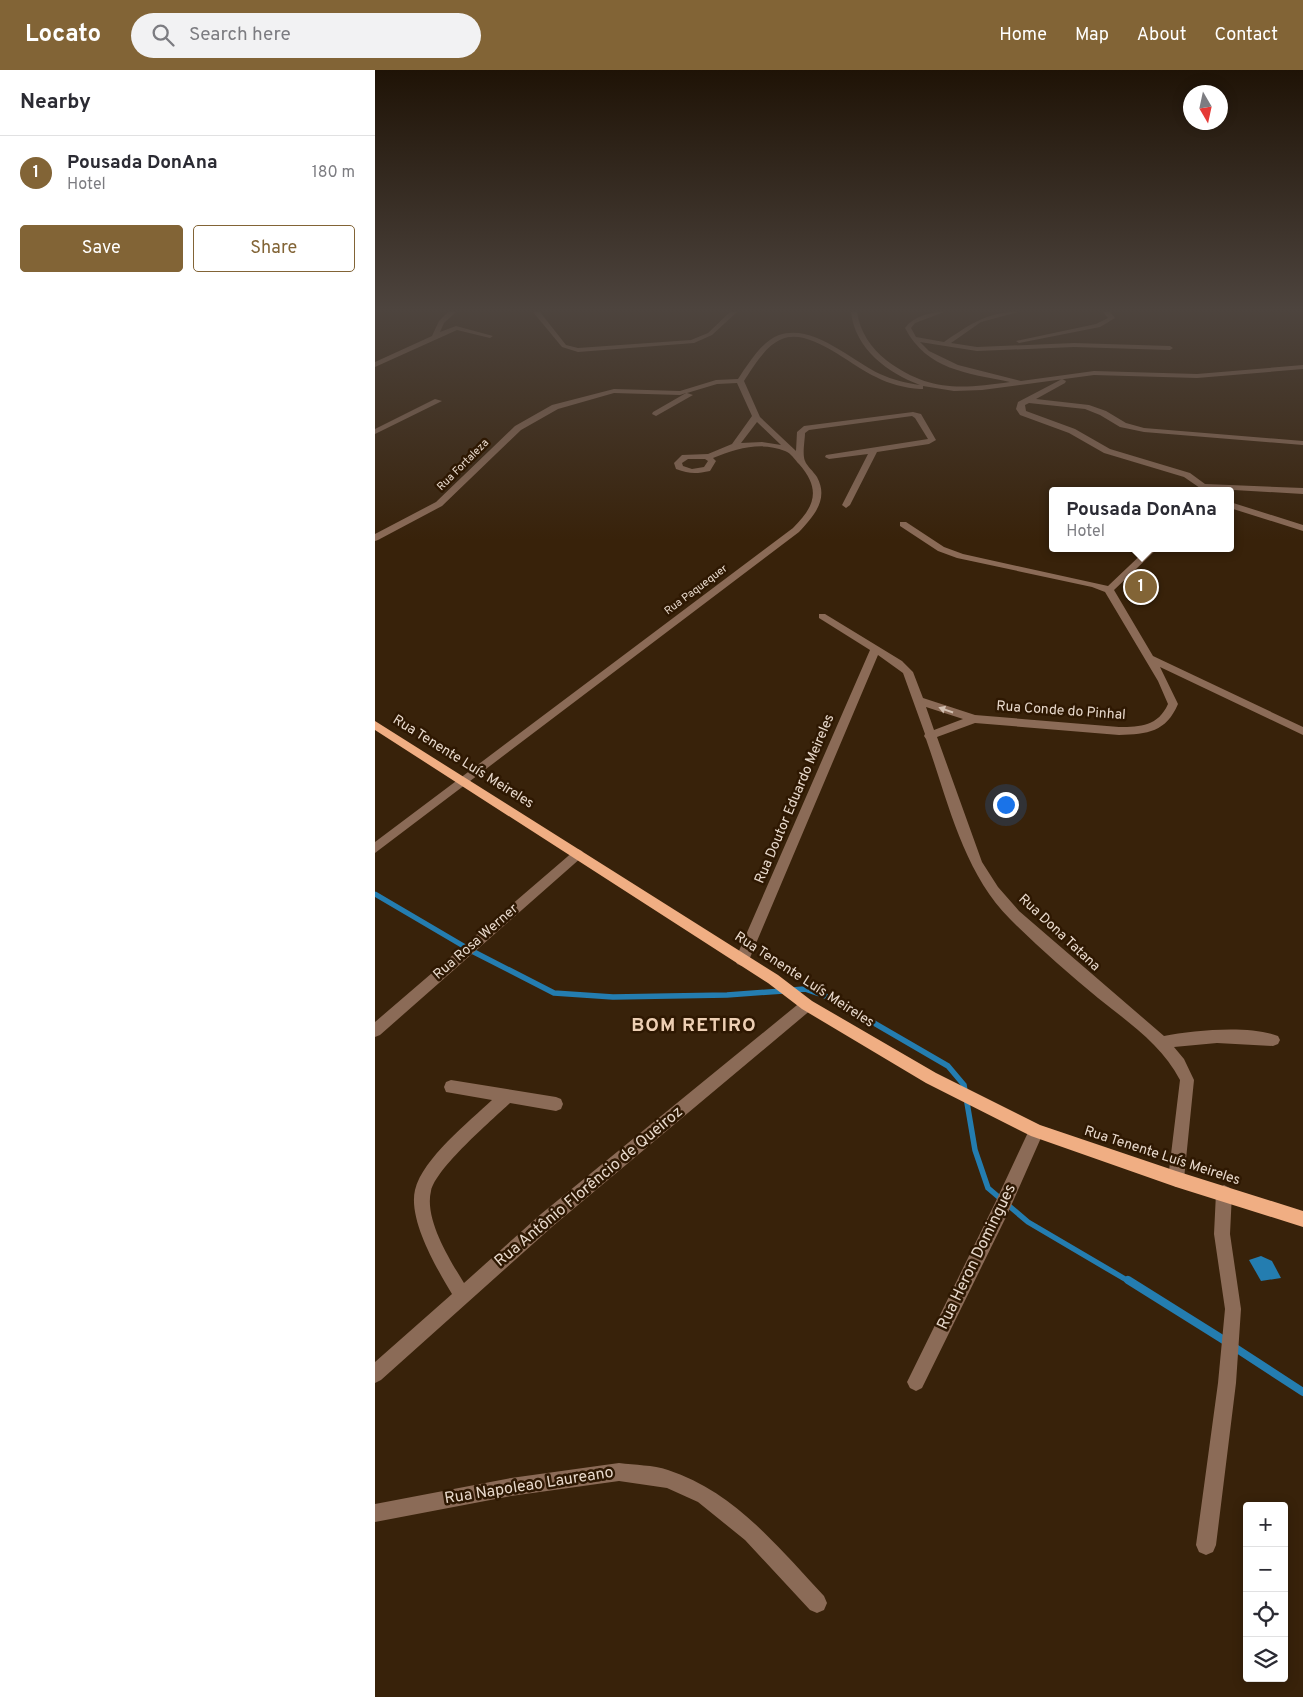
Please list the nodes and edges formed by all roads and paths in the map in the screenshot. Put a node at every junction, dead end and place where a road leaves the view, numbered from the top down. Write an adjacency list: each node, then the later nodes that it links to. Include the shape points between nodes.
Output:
1 (743, 388): 9 (street, Rua Paquequer)
2 (962, 388): 3 (street)
3 (985, 388)
4 (1048, 388): 6 (street)
5 (698, 389): 8 (street); 25 (street, Rua Fortaleza, via 672,394 614,392 575,400 542,413 518,428 439,504)
6 (1027, 400): 11 (street, via 1086,407 1144,430); 18 (street, via 1021,404 1023,413 1072,431 1107,451 1179,472)
7 (438, 402): 10 (street)
8 (656, 414)
9 (756, 417): 12 (street); 13 (street, Rua Paquequer)
10 (375, 432)
11 (1303, 443)
12 (735, 446): 13 (street); 15 (street)
13 (787, 448): 17 (street, Rua Paquequer)
14 (874, 450): 16 (street); 17 (street, via 932,440 918,416 913,414 807,428 801,432); 21 (street)
15 (708, 456)
16 (829, 457)
17 (800, 460): 36 (street, Rua Paquequer, via 817,483 820,493 815,510 807,520)
18 (1202, 487)
19 (1234, 489): 20 (street)
20 (1303, 491)
21 (846, 505)
22 (1234, 506): 24 (street)
23 (903, 524): 27 (street, via 941,549 960,556 1095,584)
24 (1303, 528)
25 (375, 538)
26 (1151, 552): 27 (street)
27 (1109, 590): 30 (street, Rua Conde do Pinhal)
28 (823, 616): 29 (street, Rua Dona Tatana)
29 (875, 651): 31 (street, Rua Dona Tatana, via 908,672); 39 (street, Rua Doutor Eduardo Meireles)
30 (1149, 658): 32 (street, Rua Conde do Pinhal, via 1173,704 1169,715 1155,727 1119,731); 34 (street)
31 (917, 700): 32 (street, Rua Conde do Pinhal, one-way to 31); 35 (street, Rua Dona Tatana)
32 (974, 719): 35 (street)
33 (375, 725): 36 (main road, Rua Tenente Luís Meireles)
34 (1303, 731)
35 (929, 736): 43 (street, Rua Dona Tatana, via 976,863 994,891 1043,943)
36 (463, 781): 37 (street); 38 (main road, Rua Tenente Luís Meireles)
37 (375, 848)
38 (578, 854): 39 (main road, Rua Tenente Luís Meireles); 41 (street, Rua Rosa Werner)
39 (742, 960): 40 (main road, Rua Tenente Luís Meireles)
40 (802, 1001): 47 (main road, Rua Tenente Luís Meireles, via 955,1091); 51 (street, Rua Antônio Florêncio de Queiroz)
41 (375, 1031)
42 (1273, 1040): 43 (street, via 1216,1036)
43 (1162, 1043): 48 (street, Rua Dona Tatana, via 1187,1080)
44 (451, 1087): 45 (street)
45 (507, 1096): 46 (street); 51 (street, via 444,1160 423,1189 422,1214)
46 (556, 1104)
47 (1036, 1131): 48 (main road, Rua Tenente Luís Meireles); 53 (street, Rua Heron Domingues)
48 (1176, 1180): 49 (main road, Rua Tenente Luís Meireles)
49 (1224, 1193): 50 (main road, Rua Tenente Luís Meireles); 55 (street, via 1222,1234 1233,1309)
50 (1303, 1219)
51 (462, 1295): 52 (street, Rua Antônio Florêncio de Queiroz)
52 (375, 1374)
53 (916, 1382)
54 (375, 1513): 56 (street, Rua Napoleao Laureano, via 511,1487 619,1472 667,1479 705,1496 752,1533)
55 (1206, 1545)
56 (817, 1603)

